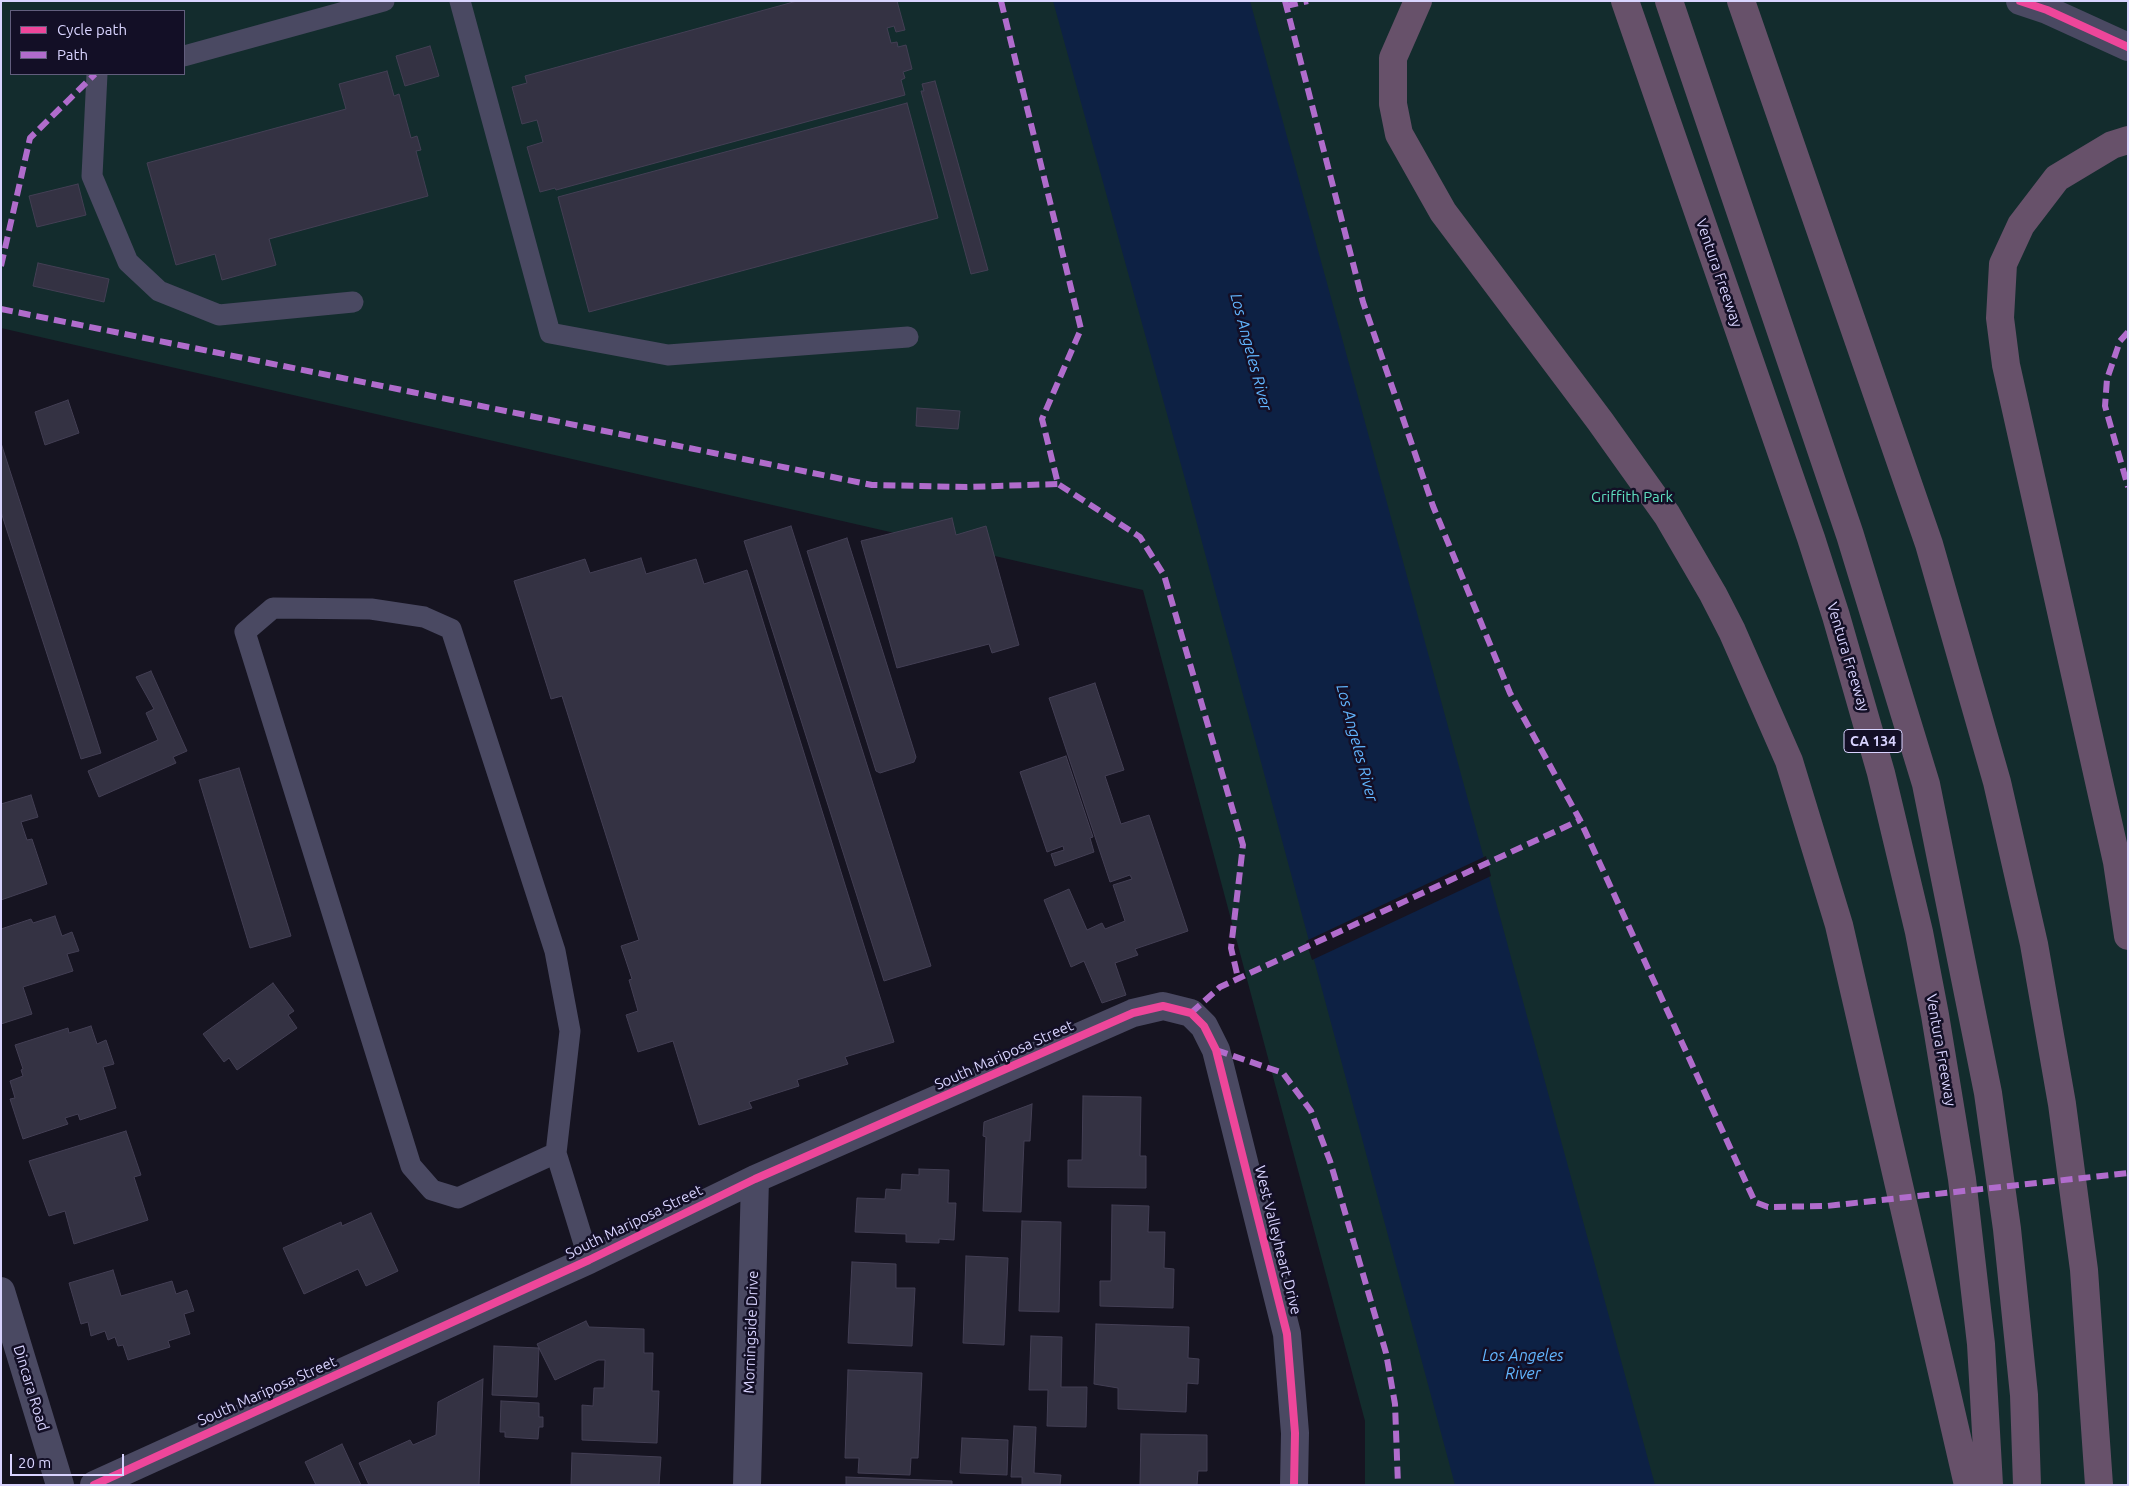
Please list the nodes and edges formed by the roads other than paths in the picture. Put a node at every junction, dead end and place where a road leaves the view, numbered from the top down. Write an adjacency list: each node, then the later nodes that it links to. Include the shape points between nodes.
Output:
1 (384, 1): 9 (lane)
2 (460, 1): 13 (lane, via 550,333 668,355)
3 (1418, 1): 24 (highway, via 1393,58 1393,104 1399,134 1443,212 1667,515 1732,631 1789,761 1839,925)
4 (1741, 1): 27 (highway, via 1929,544 2000,792 2050,1026 2074,1187 2091,1350)
5 (2020, 1): 8 (street)
6 (1629, 14): 25 (highway, Ventura Freeway / CA 134, via 1836,616 1894,826 1935,1015 1962,1180 1980,1344)
7 (1673, 14): 26 (highway, via 1850,535 1926,784 1988,1093 2008,1229 2024,1395)
8 (2128, 47)
9 (185, 56)
10 (97, 75): 12 (lane, via 92,176 128,262 159,290 219,315)
11 (2128, 140): 14 (highway, via 2112,145 2056,178 2022,225 2003,264 2000,318 2006,365 2117,862)
12 (353, 302)
13 (908, 337)
14 (2128, 936)
15 (1192, 1013): 17 (street, South Mariposa Street, via 1162,1006 1133,1014); 23 (street, West Valleyheart Drive, via 1204,1026 1216,1050 1287,1334 1295,1433)
16 (556, 1153): 16 (lane, via 570,1031 555,951 451,629 424,618 371,609 273,608 245,632 411,1166 432,1190 458,1198); 18 (lane)
17 (755, 1179): 18 (street, South Mariposa Street); 22 (street, Morningside Drive)
18 (589, 1260): 21 (street, South Mariposa Street)
19 (1, 1291): 20 (street, Dincara Road)
20 (60, 1485)
21 (94, 1485)
22 (746, 1485)
23 (1294, 1485)
24 (1968, 1485)
25 (1989, 1485)
26 (2027, 1485)
27 (2099, 1485)

